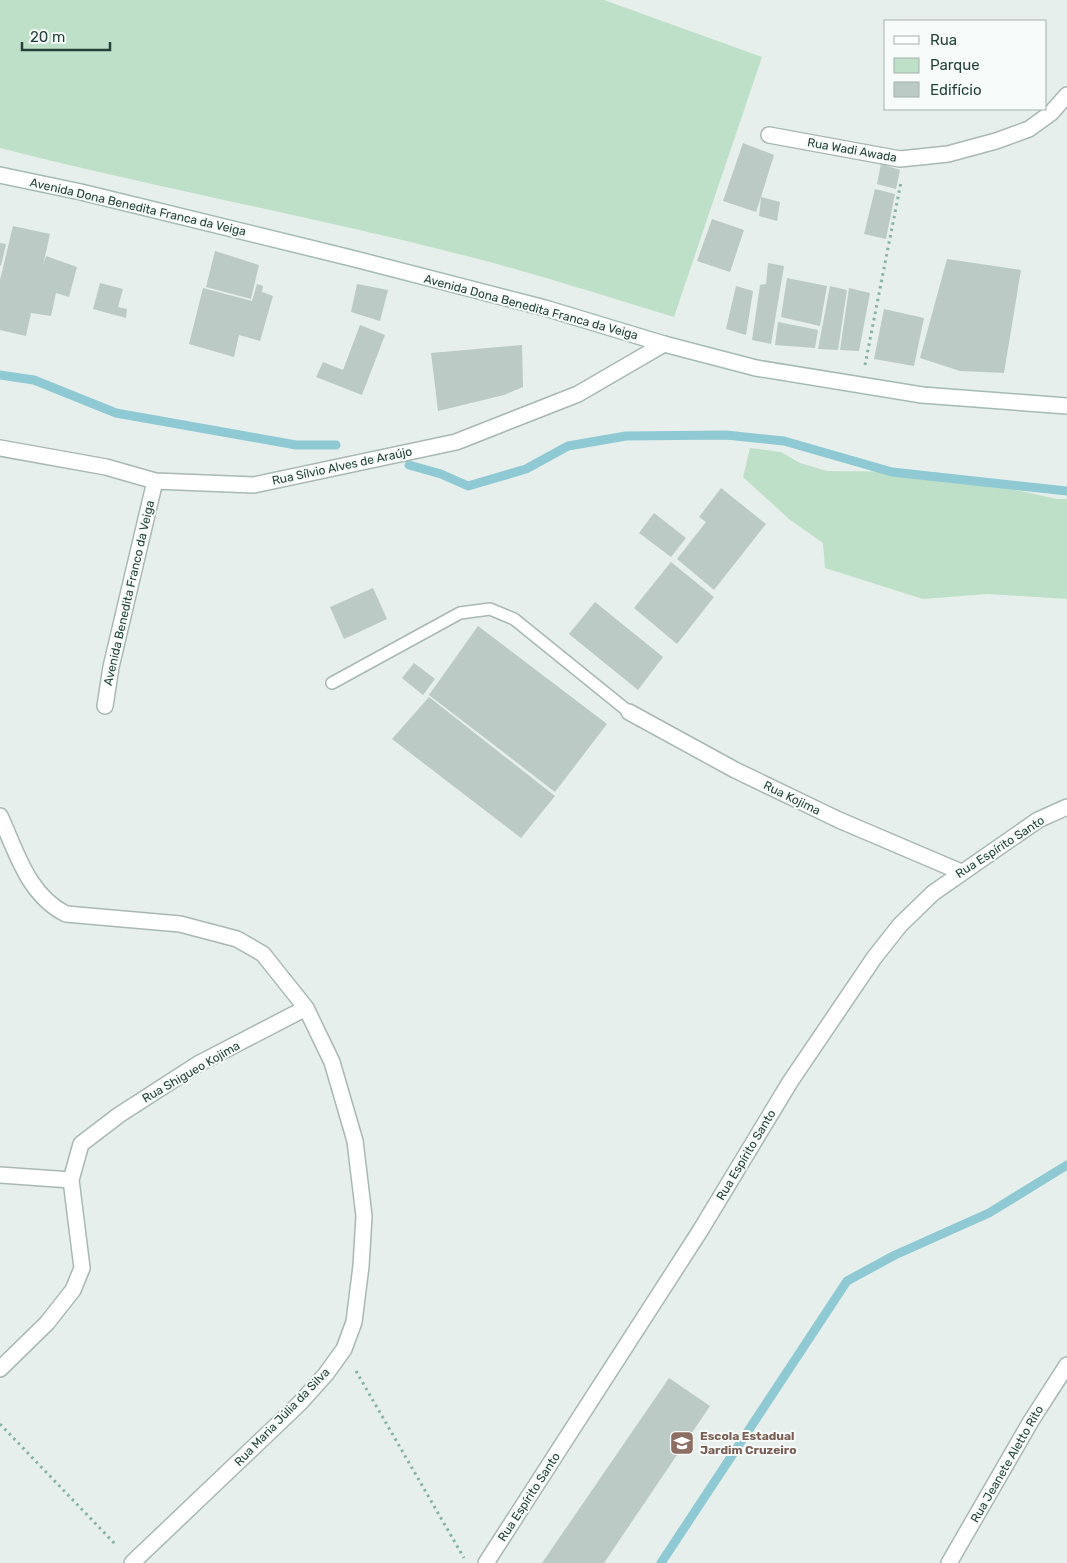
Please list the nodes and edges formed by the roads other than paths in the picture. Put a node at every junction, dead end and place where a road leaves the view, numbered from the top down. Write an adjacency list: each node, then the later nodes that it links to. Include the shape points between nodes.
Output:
1 (1067, 95): 2 (street, Rua Wadi Awada, via 1051,113 1029,129 996,142 948,154 906,158)
2 (769, 135)
3 (0, 175): 4 (street, Avenida Dona Benedita Franca da Veiga, via 351,258 545,308)
4 (664, 344): 5 (street, Avenida Dona Benedita Franca da Veiga, via 756,368 862,385 922,394); 7 (street, Rua Sílvio Alves de Araújo, via 578,394 456,442 254,485)
5 (1067, 406)
6 (0, 448): 7 (street, Rua Sílvio Alves de Araújo, via 106,467)
7 (155, 481): 9 (street, Avenida Benedita Franco da Veiga, via 111,667)
8 (332, 682): 10 (lane, via 460,613 490,609 514,619)
9 (105, 706)
10 (629, 712): 13 (street, Rua Kojima, via 787,795)
11 (1067, 807): 13 (street, Rua Espírito Santo, via 1038,820)
12 (0, 816): 14 (street, Rua Maria Júlia da Silva, via 33,887 56,909 66,914 180,924 237,939 263,954)
13 (961, 872): 20 (street, Rua Espírito Santo, via 933,893 900,925 850,992)
14 (306, 1008): 16 (street, Rua Shigueo Kojima, via 198,1064 119,1115 81,1144); 19 (street, Rua Maria Júlia da Silva, via 332,1062 355,1141 364,1216 354,1322 344,1349 326,1374)
15 (0, 1175): 16 (street)
16 (71, 1180): 18 (street, via 82,1268 73,1290 48,1324)
17 (1067, 1365): 21 (street, Rua Jeanete Aletto Rito)
18 (0, 1368)
19 (132, 1563)
20 (486, 1563)
21 (949, 1563)

